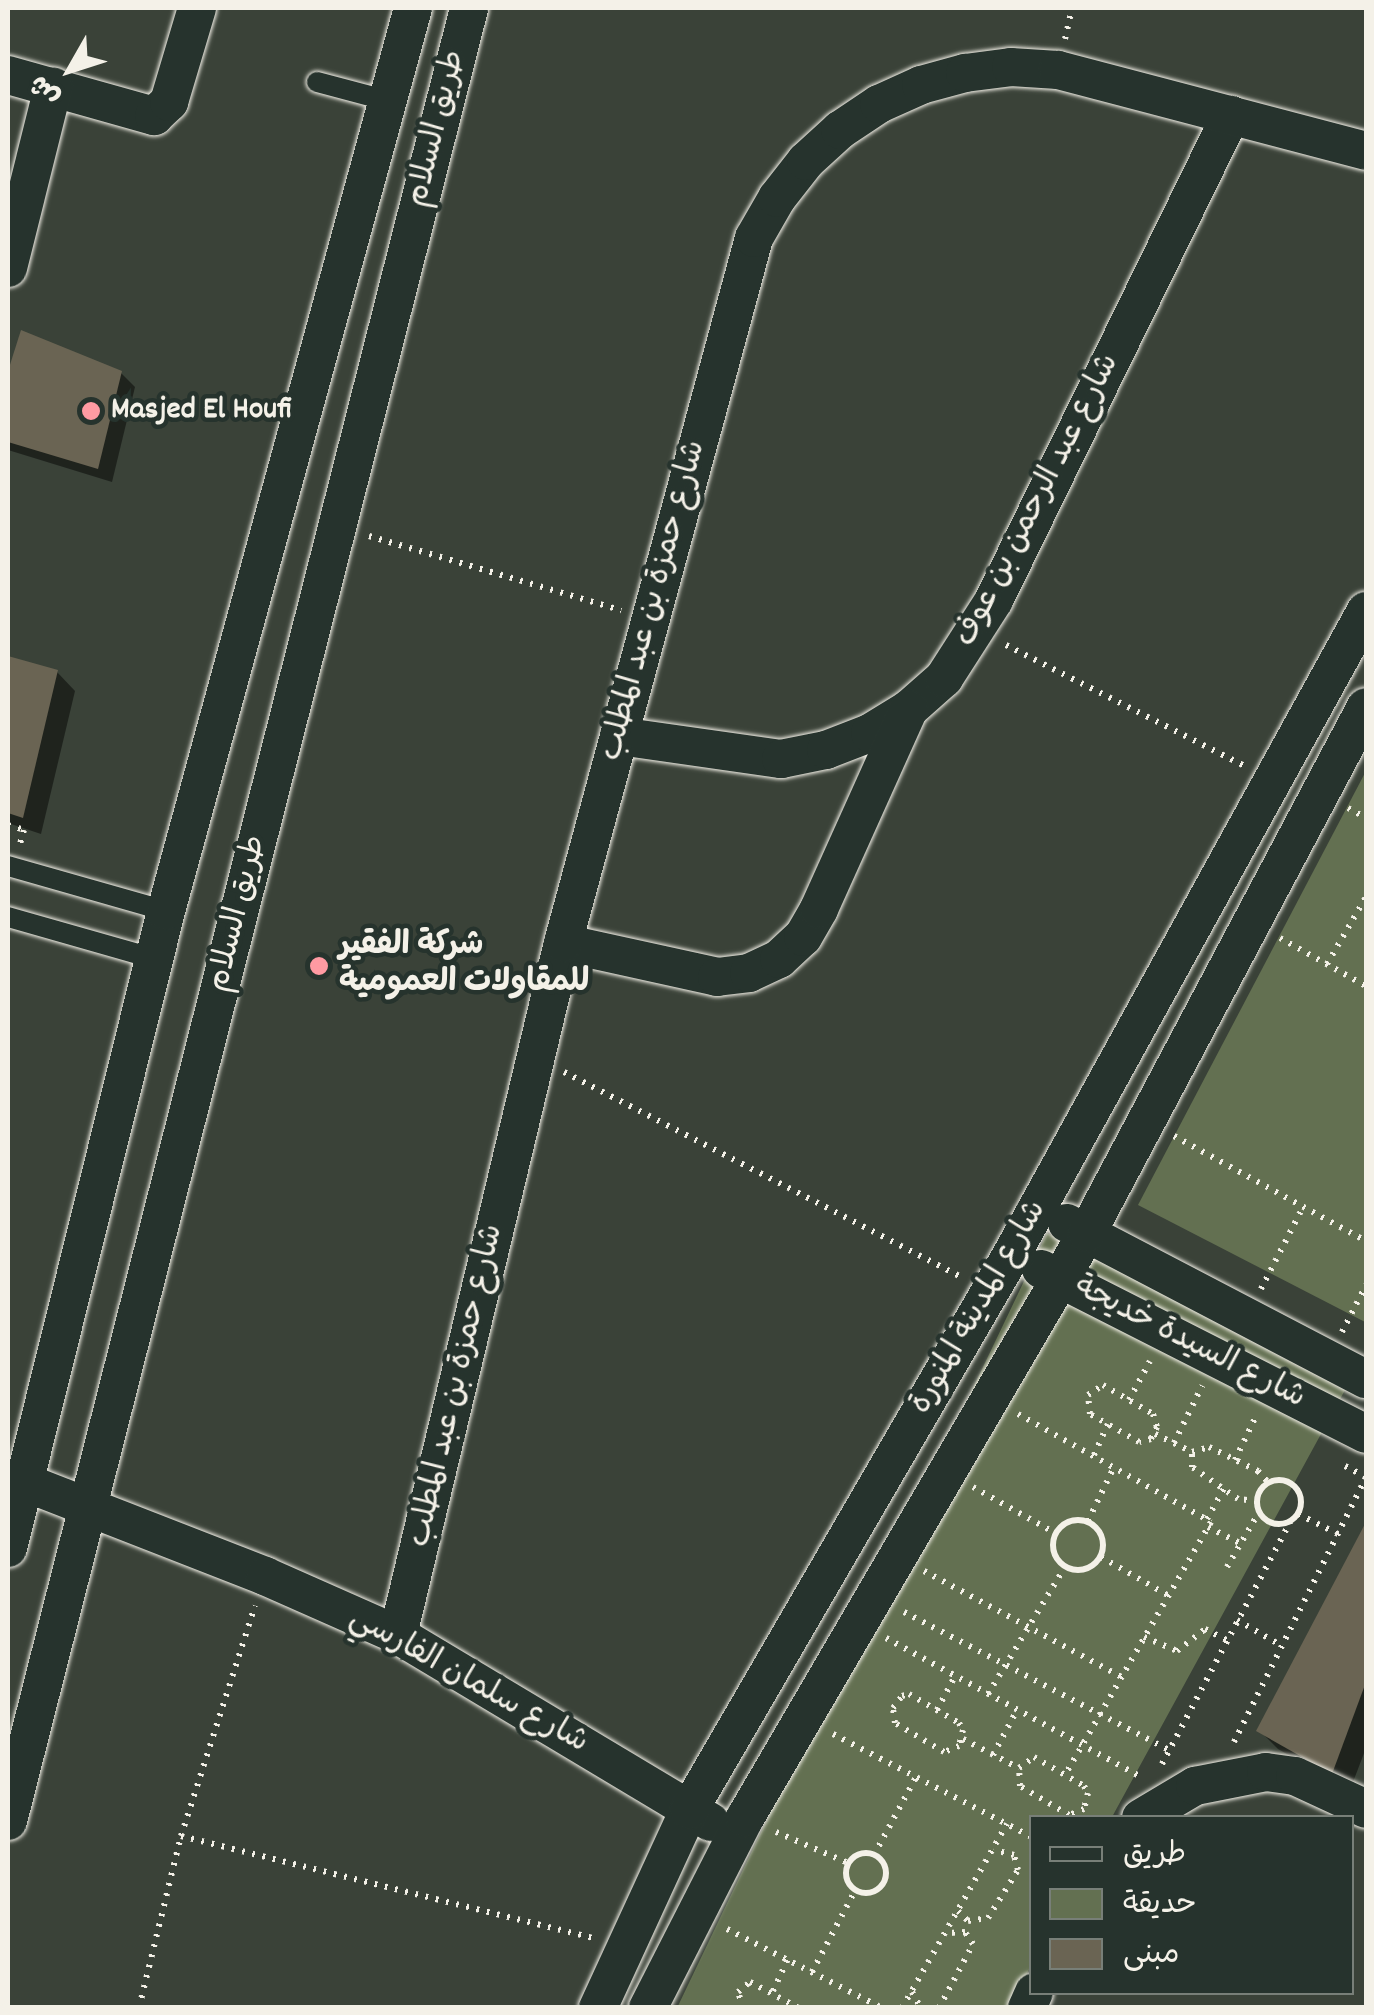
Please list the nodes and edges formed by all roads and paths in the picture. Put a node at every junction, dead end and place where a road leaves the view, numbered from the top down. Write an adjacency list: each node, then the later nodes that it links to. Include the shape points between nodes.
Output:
1 (197, 8): 6 (street, via 160,113 140,115)
2 (413, 8): 7 (street, طريق السلام)
3 (469, 8): 11 (street, طريق السلام)
4 (8, 75): 6 (street)
5 (318, 82): 7 (lane)
6 (54, 87): 10 (street)
7 (389, 102): 21 (street, طريق السلام)
8 (1231, 115): 9 (street, شارع حمزة بن عبد المطلب); 13 (street, شارع حمزة بن عبد المطلب, via 1058,70 1012,68 921,85 840,130 806,161 754,238); 14 (street, شارع عبد الرحمن بن عوف)
9 (1366, 151)
10 (8, 268)
11 (338, 527): 13 (path); 58 (street, طريق السلام)
12 (1366, 611): 18 (street, شارع المدينة المنورة)
13 (650, 618): 17 (street, شارع حمزة بن عبد المطلب)
14 (976, 630): 16 (street, شارع عبد الرحمن بن عوف, via 944,678); 18 (path)
15 (1366, 706): 23 (street, شارع المدينة المنورة)
16 (909, 709): 17 (street, شارع عبد الرحمن بن عوف, via 855,739 781,759); 24 (street, via 819,909 779,959 749,973 717,976)
17 (618, 736): 24 (street, شارع حمزة بن عبد المطلب)
18 (1272, 781): 30 (street, شارع المدينة المنورة)
19 (8, 866): 21 (lane)
20 (1366, 897): 26 (path)
21 (166, 911): 25 (street, طريق السلام)
22 (8, 917): 25 (lane)
23 (1252, 922): 26 (path); 29 (street, شارع المدينة المنورة)
24 (563, 943): 28 (street, شارع حمزة بن عبد المطلب)
25 (154, 959): 54 (street, طريق السلام)
26 (1327, 964): 27 (path)
27 (1366, 986)
28 (536, 1058): 37 (path); 77 (street, شارع حمزة بن عبد المطلب)
29 (1146, 1120): 31 (path); 32 (street, شارع المدينة المنورة)
30 (1038, 1207): 32 (street, شارع السيدة خديجة); 34 (street, شارع المدينة المنورة)
31 (1304, 1207): 33 (path); 38 (path)
32 (1086, 1233): 35 (street, شارع المدينة المنورة); 38 (street, شارع السيدة خديجة)
33 (1366, 1240)
34 (1012, 1254): 35 (street, شارع السيدة خديجة); 37 (street, شارع المدينة المنورة)
35 (1062, 1278): 39 (street, شارع السيدة خديجة); 43 (street, شارع المدينة المنورة)
36 (1366, 1284): 40 (path)
37 (990, 1292): 99 (street, شارع المدينة المنورة)
38 (1246, 1317): 40 (street, شارع السيدة خديجة)
39 (1216, 1357): 42 (street, شارع السيدة خديجة); 47 (path)
40 (1328, 1359): 41 (street, شارع السيدة خديجة)
41 (1366, 1379)
42 (1272, 1385): 46 (street, شارع السيدة خديجة); 50 (path)
43 (991, 1398): 49 (path); 52 (street, شارع المدينة المنورة)
44 (1108, 1424): 45 (path, via 1138,1442); 45 (path, via 1090,1414 1086,1402 1104,1385 1153,1414); 49 (path)
45 (1155, 1434): 47 (path)
46 (1366, 1434)
47 (1174, 1443): 48 (path)
48 (1192, 1452): 50 (path, via 1204,1446); 56 (path, via 1192,1466)
49 (1094, 1456): 51 (path)
50 (1235, 1460): 55 (path)
51 (1114, 1467): 61 (path); 63 (path)
52 (948, 1473): 64 (path); 68 (street, شارع المدينة المنورة)
53 (1366, 1477): 65 (path)
54 (24, 1482): 58 (street, شارع سلمان الفارسي); 67 (street, طريق السلام)
55 (1268, 1482): 57 (path); 60 (path, via 1292,1484 1301,1498)
56 (1224, 1488): 57 (path, via 1243,1502); 63 (path)
57 (1256, 1501): 59 (path)
58 (87, 1507): 72 (street, شارع سلمان الفارسي); 100 (street, طريق السلام)
59 (1260, 1512): 62 (path, via 1272,1524); 66 (path)
60 (1298, 1514): 62 (path); 65 (path)
61 (1088, 1521): 64 (path, via 1064,1523); 69 (path, via 1102,1536)
62 (1290, 1522): 75 (path)
63 (1208, 1523): 66 (path); 73 (path)
64 (1055, 1533): 70 (path, via 1054,1552)
65 (1338, 1534): 80 (path)
66 (1240, 1544): 71 (path)
67 (8, 1548)
68 (898, 1557): 74 (street, شارع المدينة المنورة); 76 (path)
69 (1101, 1557): 70 (path, via 1085,1570); 73 (path)
70 (1065, 1567): 76 (path)
71 (1228, 1567)
72 (265, 1576): 77 (street, شارع سلمان الفارسي); 104 (path)
73 (1168, 1596): 78 (path)
74 (867, 1610): 81 (path); 82 (path); 88 (street, شارع المدينة المنورة)
75 (1238, 1620): 79 (path); 80 (path)
76 (1029, 1627): 81 (path); 83 (path)
77 (398, 1636): 99 (street, شارع سلمان الفارسي)
78 (1144, 1637): 79 (path, via 1169,1651 1185,1648 1205,1629); 83 (path)
79 (1228, 1640): 91 (path)
80 (1282, 1646): 96 (path)
81 (1006, 1665): 84 (path); 87 (path)
82 (956, 1676): 84 (path); 85 (path)
83 (1122, 1676): 87 (path)
84 (988, 1694): 86 (path)
85 (937, 1710): 89 (path, via 959,1723); 89 (path, via 909,1694 896,1701 892,1716 944,1752)
86 (1017, 1710): 90 (path); 92 (path)
87 (1100, 1714): 90 (path); 91 (path)
88 (804, 1718): 95 (path); 102 (street, شارع المدينة المنورة)
89 (962, 1738): 92 (path)
90 (1082, 1745): 94 (path); 97 (path)
91 (1169, 1750): 97 (path)
92 (993, 1754): 93 (path)
93 (1019, 1768): 94 (path, via 1034,1757); 94 (path, via 1020,1786 1078,1814 1088,1794)
94 (1065, 1775)
95 (916, 1777): 101 (path); 106 (path)
96 (1216, 1779): 97 (street); 98 (street, via 1266,1772 1295,1776)
97 (1156, 1798)
98 (1366, 1809)
99 (689, 1810): 102 (street, شارع سلمان الفارسي); 112 (street, شارع المدينة المنورة)
100 (8, 1820)
101 (1006, 1824): 103 (path); 105 (path)
102 (740, 1827): 107 (path); 109 (street, شارع المدينة المنورة)
103 (1029, 1835)
104 (181, 1836): 112 (path); 117 (path)
105 (992, 1851): 110 (path); 110 (path, via 1014,1855 1018,1870 988,1918 968,1921)
106 (874, 1855): 107 (path, via 862,1853); 108 (path, via 884,1864 884,1882 870,1892)
107 (848, 1863): 108 (path)
108 (856, 1889): 114 (path)
109 (694, 1912): 113 (path); 119 (street, شارع المدينة المنورة)
110 (958, 1912): 111 (path)
111 (945, 1936): 116 (path); 125 (path, via 965,1932 972,1944)
112 (627, 1947): 118 (street, شارع المدينة المنورة)
113 (788, 1959): 114 (path); 115 (path)
114 (812, 1972): 122 (path)
115 (773, 1991): 120 (path, via 744,1983 737,1998); 121 (path)
116 (912, 1991): 123 (path); 124 (path)
117 (139, 2008)
118 (598, 2008)
119 (648, 2008)
120 (744, 2008)
121 (799, 2008)
122 (882, 2008)
123 (902, 2008)
124 (921, 2008)
125 (940, 2008)

